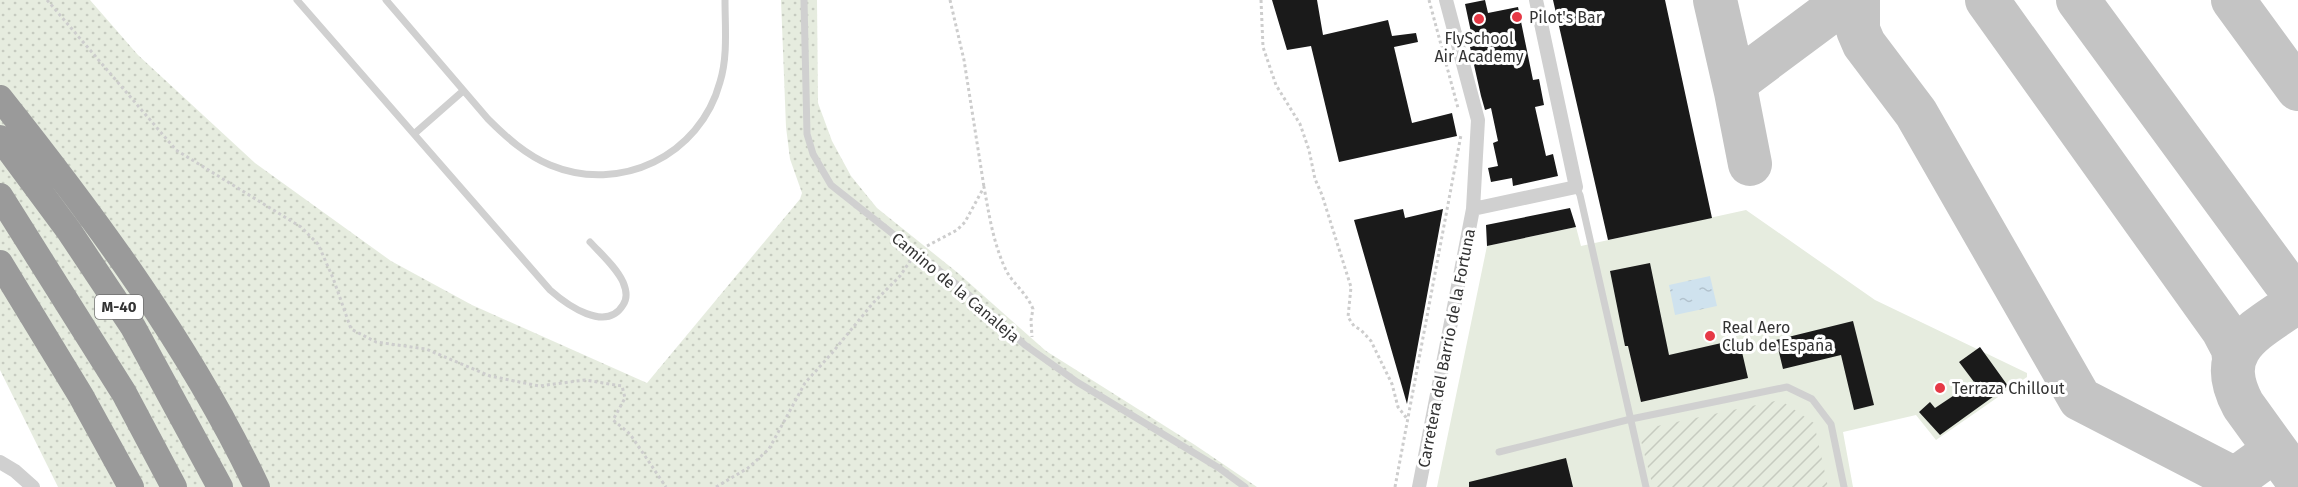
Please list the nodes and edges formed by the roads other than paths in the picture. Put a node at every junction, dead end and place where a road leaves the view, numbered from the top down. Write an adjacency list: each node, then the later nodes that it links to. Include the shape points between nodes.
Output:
1 (297, 0): 9 (lane)
2 (386, 0): 7 (lane)
3 (725, 0): 7 (lane, via 721,82 708,112 671,153 641,169 603,176 549,164 503,134)
4 (804, 0): 26 (lane, Camino de la Canaleja, via 807,134 813,154 831,185 1032,350)
5 (1446, 0): 13 (street, Carretera del Barrio de la Fortuna, via 1478,120)
6 (1536, 0): 11 (street)
7 (463, 91): 9 (lane)
8 (0, 98): 25 (highway, via 130,269 202,384)
9 (414, 134): 14 (lane, via 559,298 591,315 610,316 623,306 626,291 618,273)
10 (0, 138): 24 (highway, M-40, via 133,327)
11 (1576, 187): 13 (street, Carretera del Barrio de la Fortuna); 16 (lane)
12 (0, 196): 23 (highway, M-40, via 124,393)
13 (1473, 209): 27 (street, Carretera del Barrio de la Fortuna)
14 (590, 242)
15 (0, 264): 20 (highway, via 81,396)
16 (1631, 419): 17 (lane); 28 (lane); 29 (lane, via 1787,387 1812,399 1831,424)
17 (1499, 452)
18 (0, 462): 19 (street)
19 (15, 471): 21 (street); 22 (street)
20 (126, 482)
21 (23, 487)
22 (33, 487)
23 (174, 487)
24 (220, 487)
25 (257, 487)
26 (1245, 487)
27 (1419, 487)
28 (1646, 487)
29 (1844, 487)

